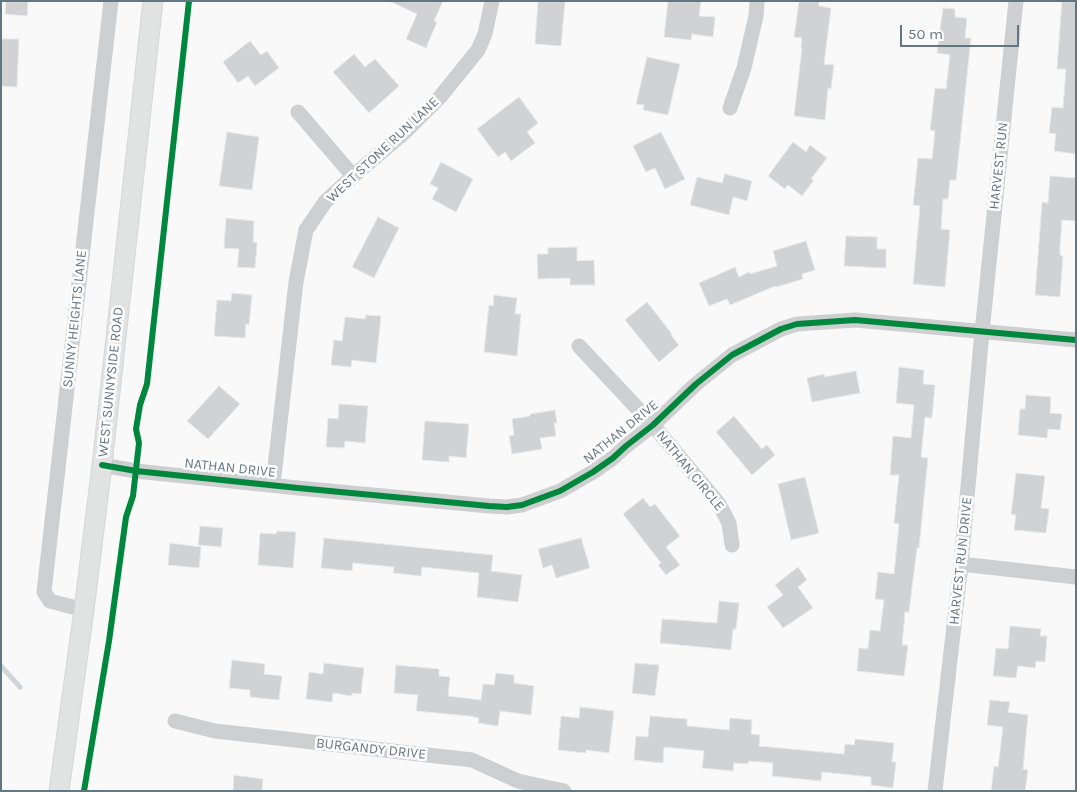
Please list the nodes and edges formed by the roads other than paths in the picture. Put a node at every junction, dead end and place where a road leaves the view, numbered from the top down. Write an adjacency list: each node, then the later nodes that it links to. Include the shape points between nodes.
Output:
1 (111, 1): 18 (street, SUNNY HEIGHTS LANE, via 44,592 50,601)
2 (153, 1): 13 (main road, WEST SUNNYSIDE ROAD)
3 (492, 1): 8 (street, WEST STONE RUN LANE, via 478,50 440,97)
4 (757, 1): 6 (street, via 744,68)
5 (1016, 1): 9 (street, HARVEST RUN)
6 (730, 108)
7 (298, 112): 8 (street)
8 (353, 176): 14 (street, WEST STONE RUN LANE, via 325,202 306,230 296,282)
9 (982, 332): 10 (street, NATHAN DRIVE); 12 (street, NATHAN DRIVE, via 854,320 797,324 780,329 732,355); 16 (street, HARVEST RUN DRIVE)
10 (1076, 340)
11 (579, 346): 12 (street, NATHAN CIRCLE)
12 (653, 425): 14 (street, NATHAN DRIVE, via 593,472 560,491 522,505 489,506); 15 (street, NATHAN CIRCLE, via 719,504 729,523)
13 (102, 465): 14 (street, NATHAN DRIVE); 18 (main road, WEST SUNNYSIDE ROAD)
14 (273, 485)
15 (732, 545)
16 (961, 564): 17 (street); 23 (street, HARVEST RUN DRIVE)
17 (1076, 576)
18 (84, 610): 21 (main road, WEST SUNNYSIDE ROAD)
19 (175, 721): 20 (street, BURGANDY DRIVE, via 215,731 472,760)
20 (515, 786): 22 (street, BURGANDY DRIVE)
21 (59, 791)
22 (564, 791)
23 (935, 791)

